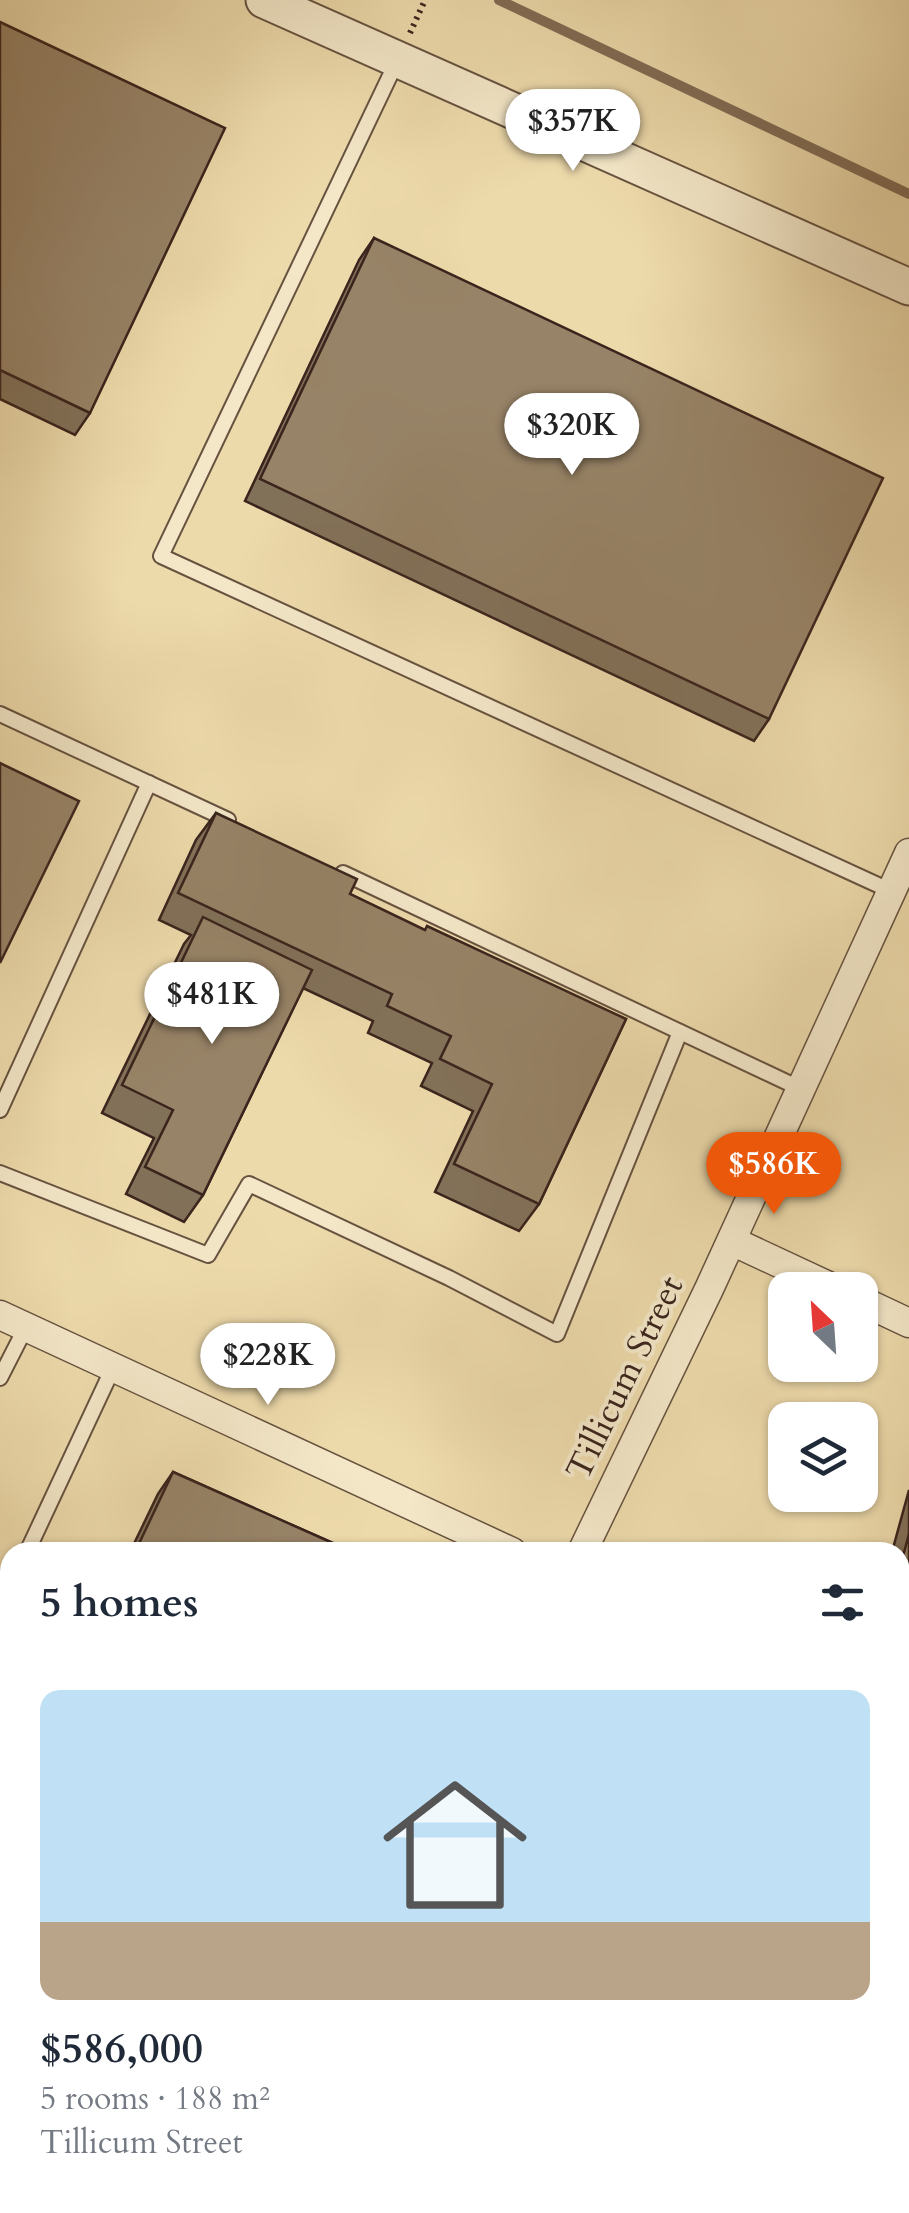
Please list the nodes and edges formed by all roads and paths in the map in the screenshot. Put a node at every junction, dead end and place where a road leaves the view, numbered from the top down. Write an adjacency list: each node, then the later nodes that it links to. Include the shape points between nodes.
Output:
1 (264, 0): 2 (street)
2 (397, 61): 3 (street); 9 (lane, via 161,556)
3 (909, 287)
4 (0, 714): 5 (lane)
5 (148, 783): 6 (lane); 12 (lane)
6 (240, 825)
7 (909, 853): 9 (street, Tillicum Street)
8 (326, 866): 10 (lane)
9 (891, 891): 11 (street, Tillicum Street)
10 (680, 1032): 11 (lane); 13 (lane, via 557,1334 249,1184 208,1255)
11 (800, 1088): 14 (street, Tillicum Street)
12 (0, 1110)
13 (0, 1173)
14 (732, 1241): 15 (street); 23 (street, Tillicum Street)
15 (799, 1272)
16 (878, 1308): 18 (street)
17 (13, 1321): 19 (street); 20 (lane)
18 (909, 1323)
19 (113, 1368): 21 (lane); 22 (street)
20 (0, 1378)
21 (33, 1542)
22 (490, 1542)
23 (587, 1542)

